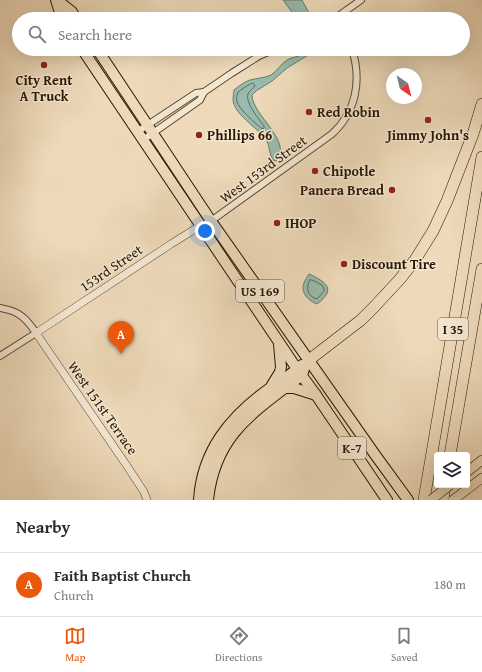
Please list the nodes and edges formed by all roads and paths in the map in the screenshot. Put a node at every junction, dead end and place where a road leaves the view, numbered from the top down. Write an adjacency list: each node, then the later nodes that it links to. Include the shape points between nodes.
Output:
1 (56, 0): 3 (highway); 4 (highway)
2 (361, 0): 5 (street)
3 (60, 12)
4 (72, 12)
5 (344, 12)
6 (87, 56): 13 (highway, US 169)
7 (102, 56): 12 (highway, US 169)
8 (260, 56): 10 (street)
9 (354, 56): 15 (street, West 153rd Street, via 356,86 352,107 337,130)
10 (204, 92): 12 (street, via 196,93); 12 (street, via 200,100)
11 (482, 104): 22 (highway, via 447,201 415,260 361,320)
12 (150, 129): 13 (street); 13 (street); 15 (highway, US 169)
13 (140, 136): 16 (highway, US 169)
14 (482, 157): 38 (highway, I 35)
15 (211, 221): 22 (highway, US 169)
16 (200, 226): 19 (street, 153rd Street); 20 (highway, US 169)
17 (482, 269): 27 (highway, I 35)
18 (0, 308): 19 (street, via 20,315)
19 (36, 333): 21 (street); 33 (street, West 151st Terrace, via 127,466)
20 (278, 341): 23 (highway, K-7); 24 (highway, US 169, via 281,367)
21 (0, 356)
22 (309, 360): 23 (highway); 37 (highway, US 169)
23 (299, 372): 24 (highway); 25 (highway); 26 (highway, K-7)
24 (271, 387): 34 (highway, US 169, via 240,413 220,436 206,463)
25 (285, 388): 26 (highway); 35 (highway, via 234,432 219,456 211,478)
26 (316, 395): 36 (highway, K-7)
27 (451, 452)
28 (482, 460): 29 (main road)
29 (470, 470)
30 (482, 478): 41 (main road)
31 (445, 488): 40 (highway)
32 (446, 488): 39 (main road, bridge)
33 (147, 500)
34 (199, 500)
35 (208, 500)
36 (387, 500)
37 (408, 500)
38 (424, 500)
39 (431, 500)
40 (443, 500)
41 (453, 500)

